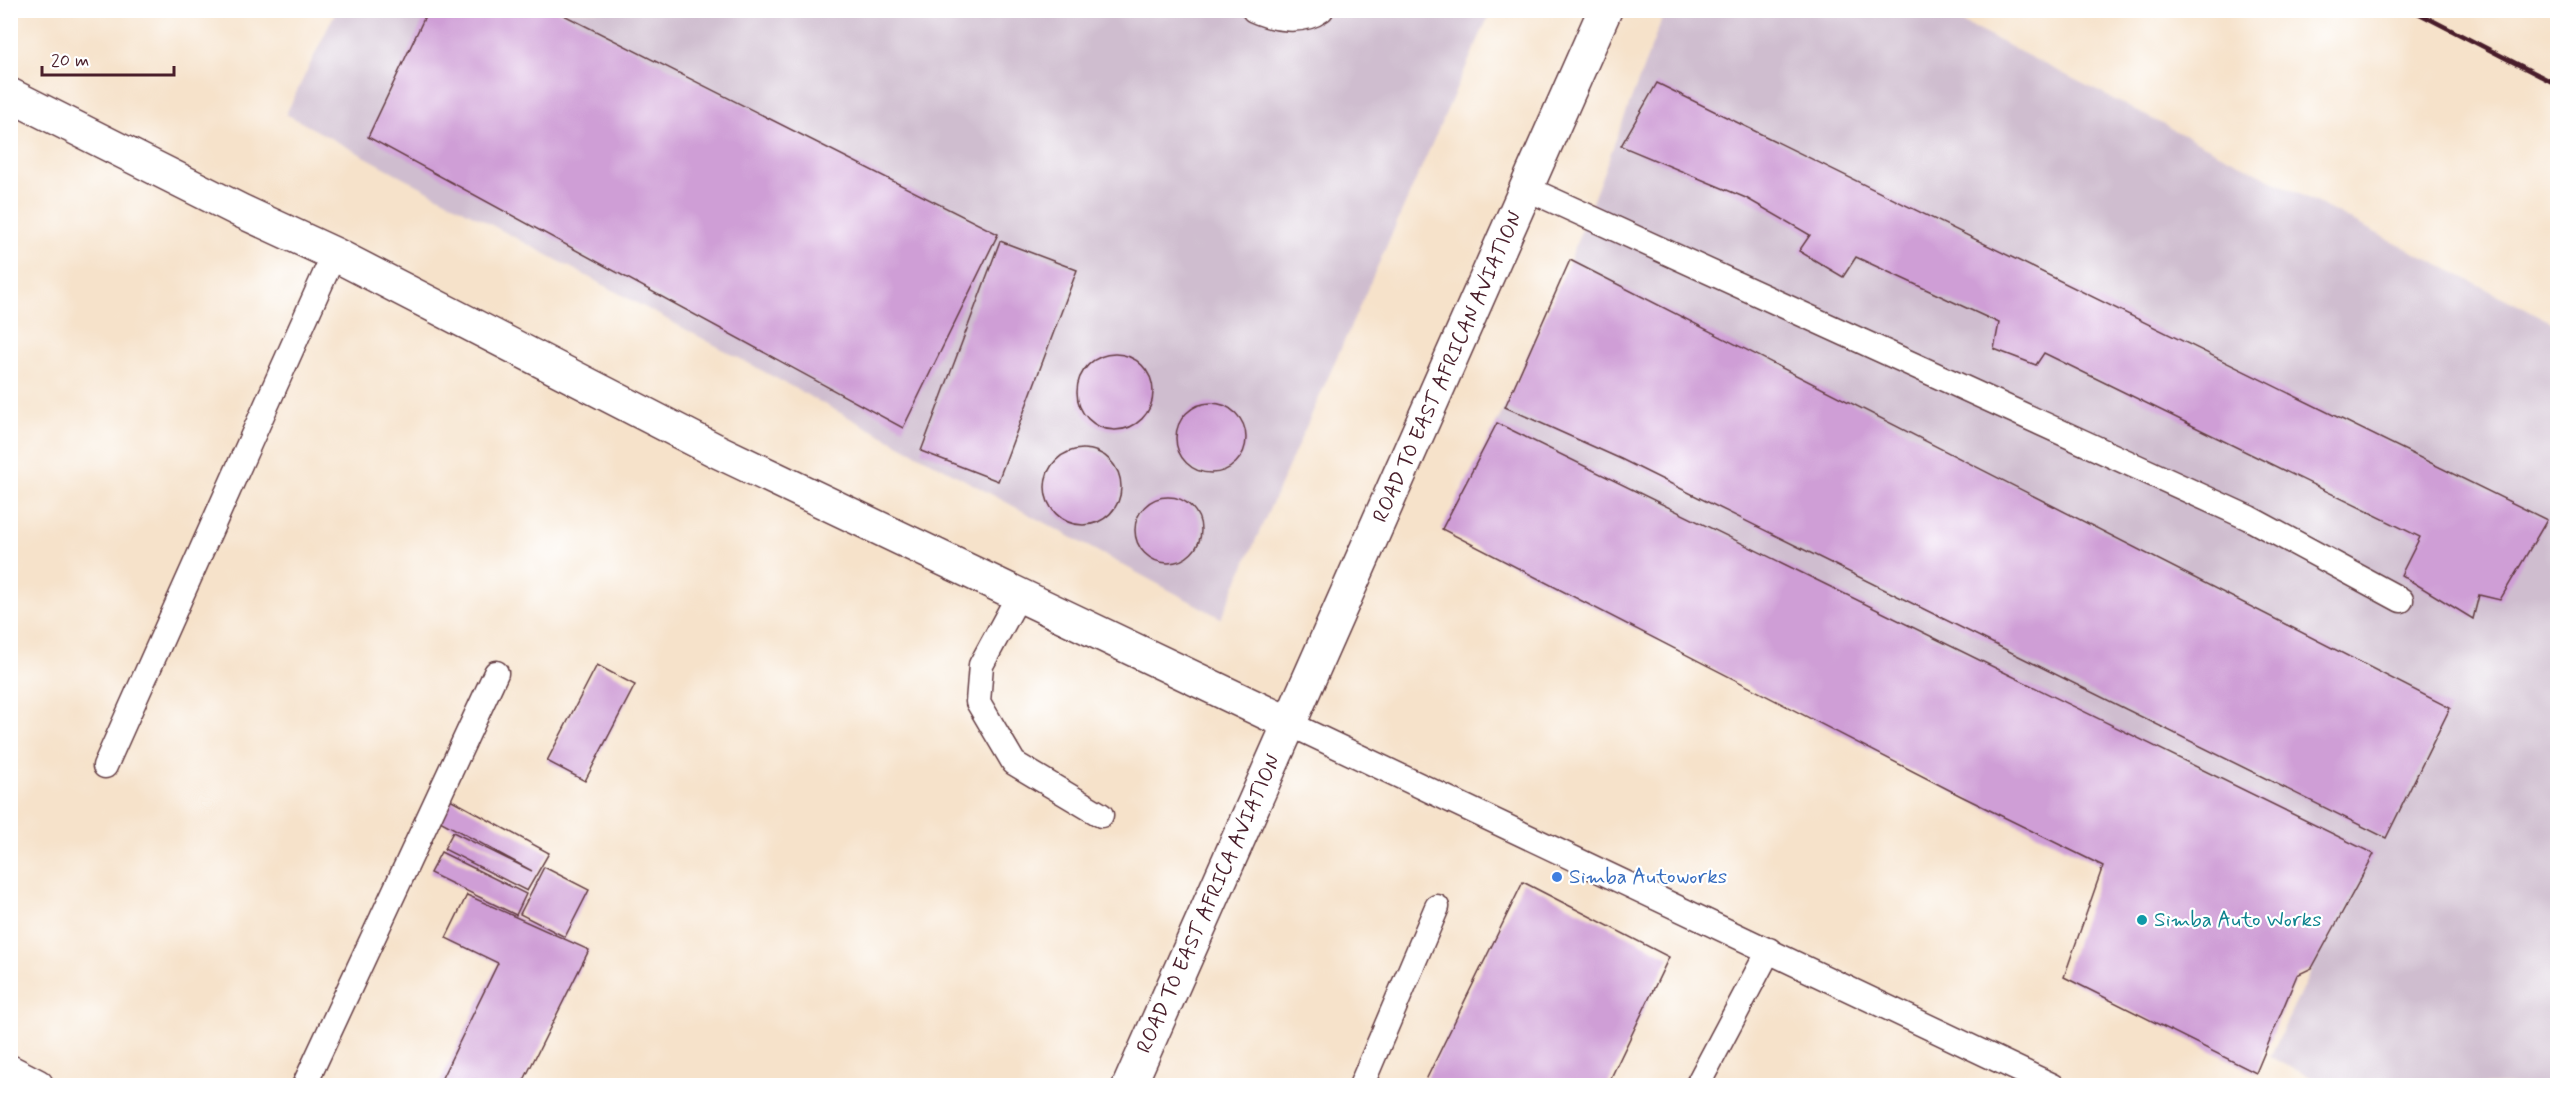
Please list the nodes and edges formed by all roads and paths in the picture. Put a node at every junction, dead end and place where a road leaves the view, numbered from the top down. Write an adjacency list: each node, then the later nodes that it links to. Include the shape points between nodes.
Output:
1 (1254, 10): 2 (lane, via 1272,18 1311,18)
2 (1321, 10)
3 (1605, 10): 5 (street, ROAD TO EAST AFRICAN AVIATION)
4 (10, 95): 6 (street, via 241,212)
5 (1528, 189): 8 (lane, via 2249,518); 10 (street, ROAD TO EAST AFRICAN AVIATION)
6 (334, 254): 7 (street, via 715,450); 11 (lane)
7 (1019, 595): 10 (street); 12 (lane, via 981,665 978,702 1014,762)
8 (2401, 600)
9 (496, 673): 17 (lane)
10 (1288, 723): 14 (lane); 18 (street, ROAD TO EAST AFRICA AVIATION)
11 (105, 766)
12 (1101, 815)
13 (1437, 907): 19 (lane)
14 (1769, 950): 20 (lane); 21 (lane)
15 (10, 1072): 16 (street)
16 (37, 1086)
17 (304, 1086)
18 (1129, 1086)
19 (1361, 1086)
20 (1697, 1086)
21 (2053, 1086)

